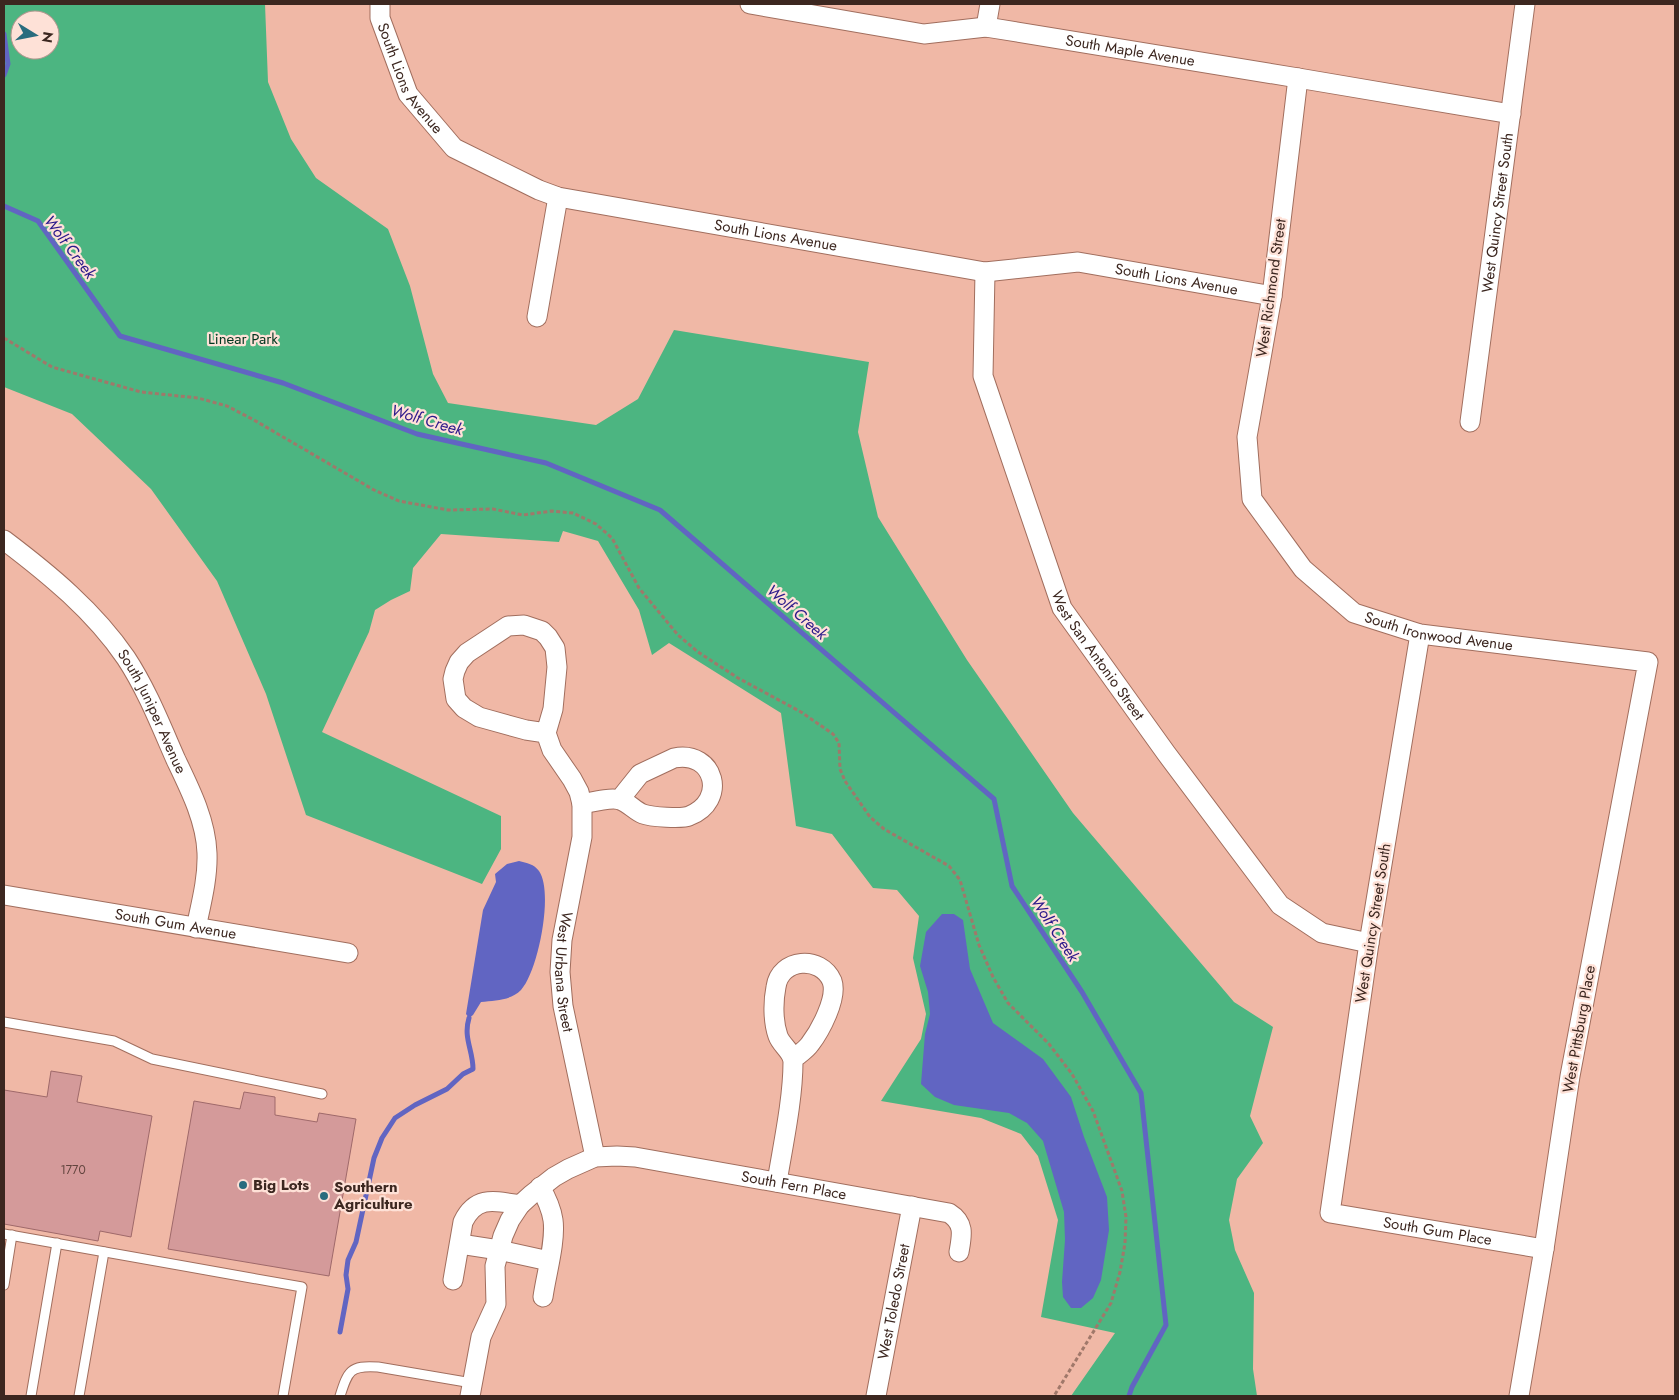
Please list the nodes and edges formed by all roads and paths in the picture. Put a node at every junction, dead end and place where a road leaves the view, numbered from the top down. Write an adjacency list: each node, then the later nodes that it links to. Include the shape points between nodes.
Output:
1 (380, 4): 8 (street, South Lions Avenue, via 380,18 408,94 454,148)
2 (750, 4): 5 (street, South Maple Avenue, via 924,34)
3 (990, 4): 5 (street)
4 (1525, 4): 7 (street, West Quincy Street South)
5 (986, 27): 6 (street, South Maple Avenue)
6 (1298, 78): 7 (street, South Maple Avenue); 10 (street, West Richmond Street)
7 (1511, 114): 12 (street, West Quincy Street South)
8 (558, 197): 9 (street, South Lions Avenue); 11 (street)
9 (985, 272): 10 (street, South Lions Avenue, via 1078,262); 22 (street, West San Antonio Street, via 982,376 1062,608 1280,905 1322,933)
10 (1272, 296): 13 (street, West Richmond Street, via 1247,437)
11 (537, 317)
12 (1470, 422)
13 (1252, 499): 15 (street, South Ironwood Avenue, via 1303,569 1354,613)
14 (4, 540): 21 (street, South Juniper Avenue, via 67,591 99,624 126,658 149,699 202,821 207,853)
15 (1420, 634): 16 (street, South Ironwood Avenue); 22 (street, West Quincy Street South)
16 (1648, 662): 36 (street, West Pittsburg Place, via 1570,1076)
17 (546, 733): 17 (street, via 553,709 557,668 555,648 542,631 524,625 508,626 467,653 459,662 453,679 456,698 464,708 479,717); 19 (street, West Urbana Street, via 552,750 579,792)
18 (620, 799): 18 (street, via 640,774 674,758 695,760 708,769 713,783 707,804 687,817 644,814); 19 (street)
19 (582, 804): 27 (street, West Urbana Street, via 582,837 562,940 560,972 562,1006)
20 (4, 896): 21 (street, South Gum Avenue)
21 (196, 928): 23 (street, South Gum Avenue)
22 (1369, 943): 32 (street, West Quincy Street South)
23 (348, 953)
24 (4, 1022): 26 (lane, via 114,1041 152,1059)
25 (793, 1059): 25 (street, via 810,1045 832,1001 832,982 823,970 811,964 796,963 788,967 776,985 778,1037); 28 (street)
26 (322, 1094)
27 (595, 1158): 28 (street, South Fern Place, via 635,1157); 29 (street, via 568,1169)
28 (778, 1182): 31 (street, South Fern Place)
29 (540, 1187): 30 (street); 40 (street, via 553,1221)
30 (520, 1205): 35 (street, via 488,1201 473,1208 463,1222); 37 (street, via 510,1220)
31 (912, 1206): 39 (street, South Fern Place, via 949,1213 957,1218 961,1233); 49 (street, West Toledo Street)
32 (1330, 1213): 36 (street, South Gum Place)
33 (8, 1235): 34 (lane); 42 (lane)
34 (57, 1243): 38 (lane); 45 (lane)
35 (460, 1244): 37 (street); 41 (street)
36 (1544, 1249): 50 (street, West Pittsburg Place)
37 (499, 1250): 40 (street); 44 (street, via 495,1266 496,1304 481,1337)
38 (104, 1252): 46 (lane); 47 (lane, via 302,1287)
39 (959, 1252)
40 (549, 1261): 43 (street)
41 (453, 1280)
42 (4, 1285)
43 (543, 1297)
44 (471, 1390): 48 (lane, via 362,1366 354,1369 346,1379)
45 (31, 1396)
46 (79, 1396)
47 (283, 1396)
48 (340, 1396)
49 (876, 1396)
50 (1519, 1396)

